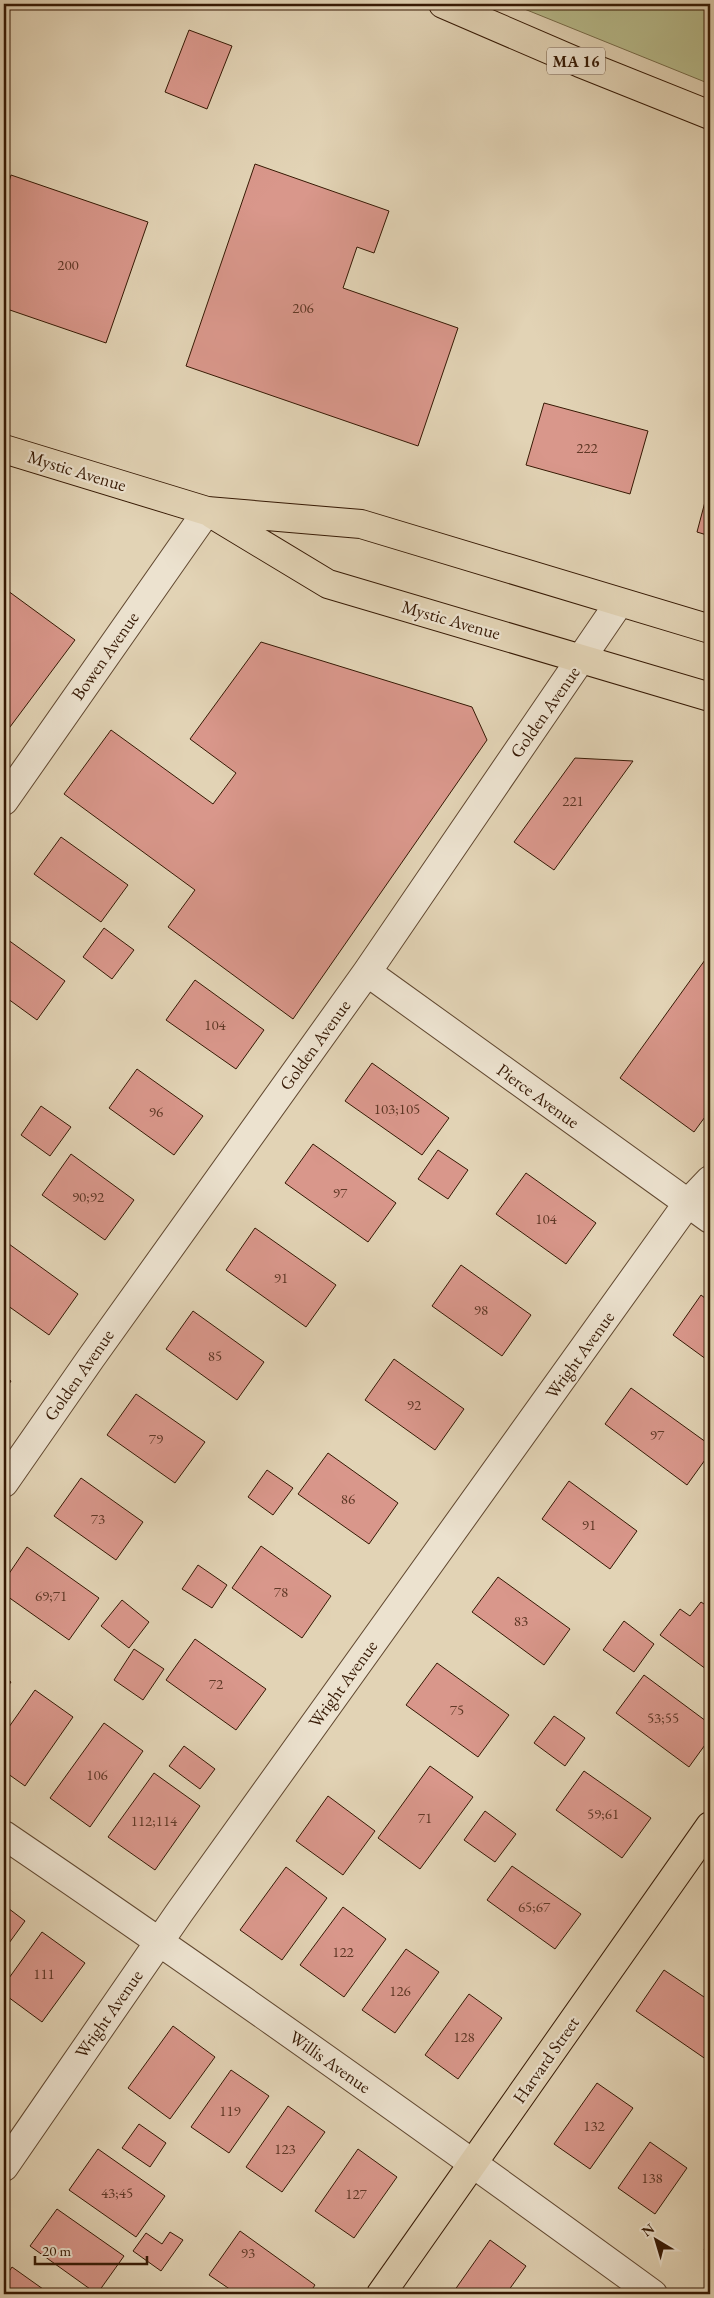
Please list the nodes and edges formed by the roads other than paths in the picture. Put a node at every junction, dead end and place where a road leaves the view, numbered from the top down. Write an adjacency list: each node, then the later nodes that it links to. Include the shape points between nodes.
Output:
1 (443, 4): 2 (main road, MA 16)
2 (710, 115)
3 (4, 449): 4 (main road, Mystic Avenue)
4 (207, 511): 5 (main road, Mystic Avenue, via 361,524); 7 (main road, Mystic Avenue, via 328,584); 9 (street, Bowen Avenue)
5 (619, 603): 6 (main road, Mystic Avenue); 7 (street, Golden Avenue)
6 (710, 629)
7 (582, 658): 8 (main road, Mystic Avenue); 10 (street, Golden Avenue)
8 (710, 697)
9 (4, 801)
10 (367, 972): 12 (street, Pierce Avenue); 14 (street, Golden Avenue)
11 (710, 1180): 12 (street, Wright Avenue)
12 (687, 1204): 13 (street, Pierce Avenue); 17 (street, Wright Avenue)
13 (710, 1219)
14 (4, 1483)
15 (710, 1826): 18 (main road, Harvard Street)
16 (4, 1836): 17 (street, Willis Avenue)
17 (159, 1941): 18 (street, Willis Avenue); 19 (street, Wright Avenue)
18 (473, 2163): 20 (main road, Harvard Street); 21 (street, Willis Avenue)
19 (4, 2167)
20 (381, 2294)
21 (653, 2294)

